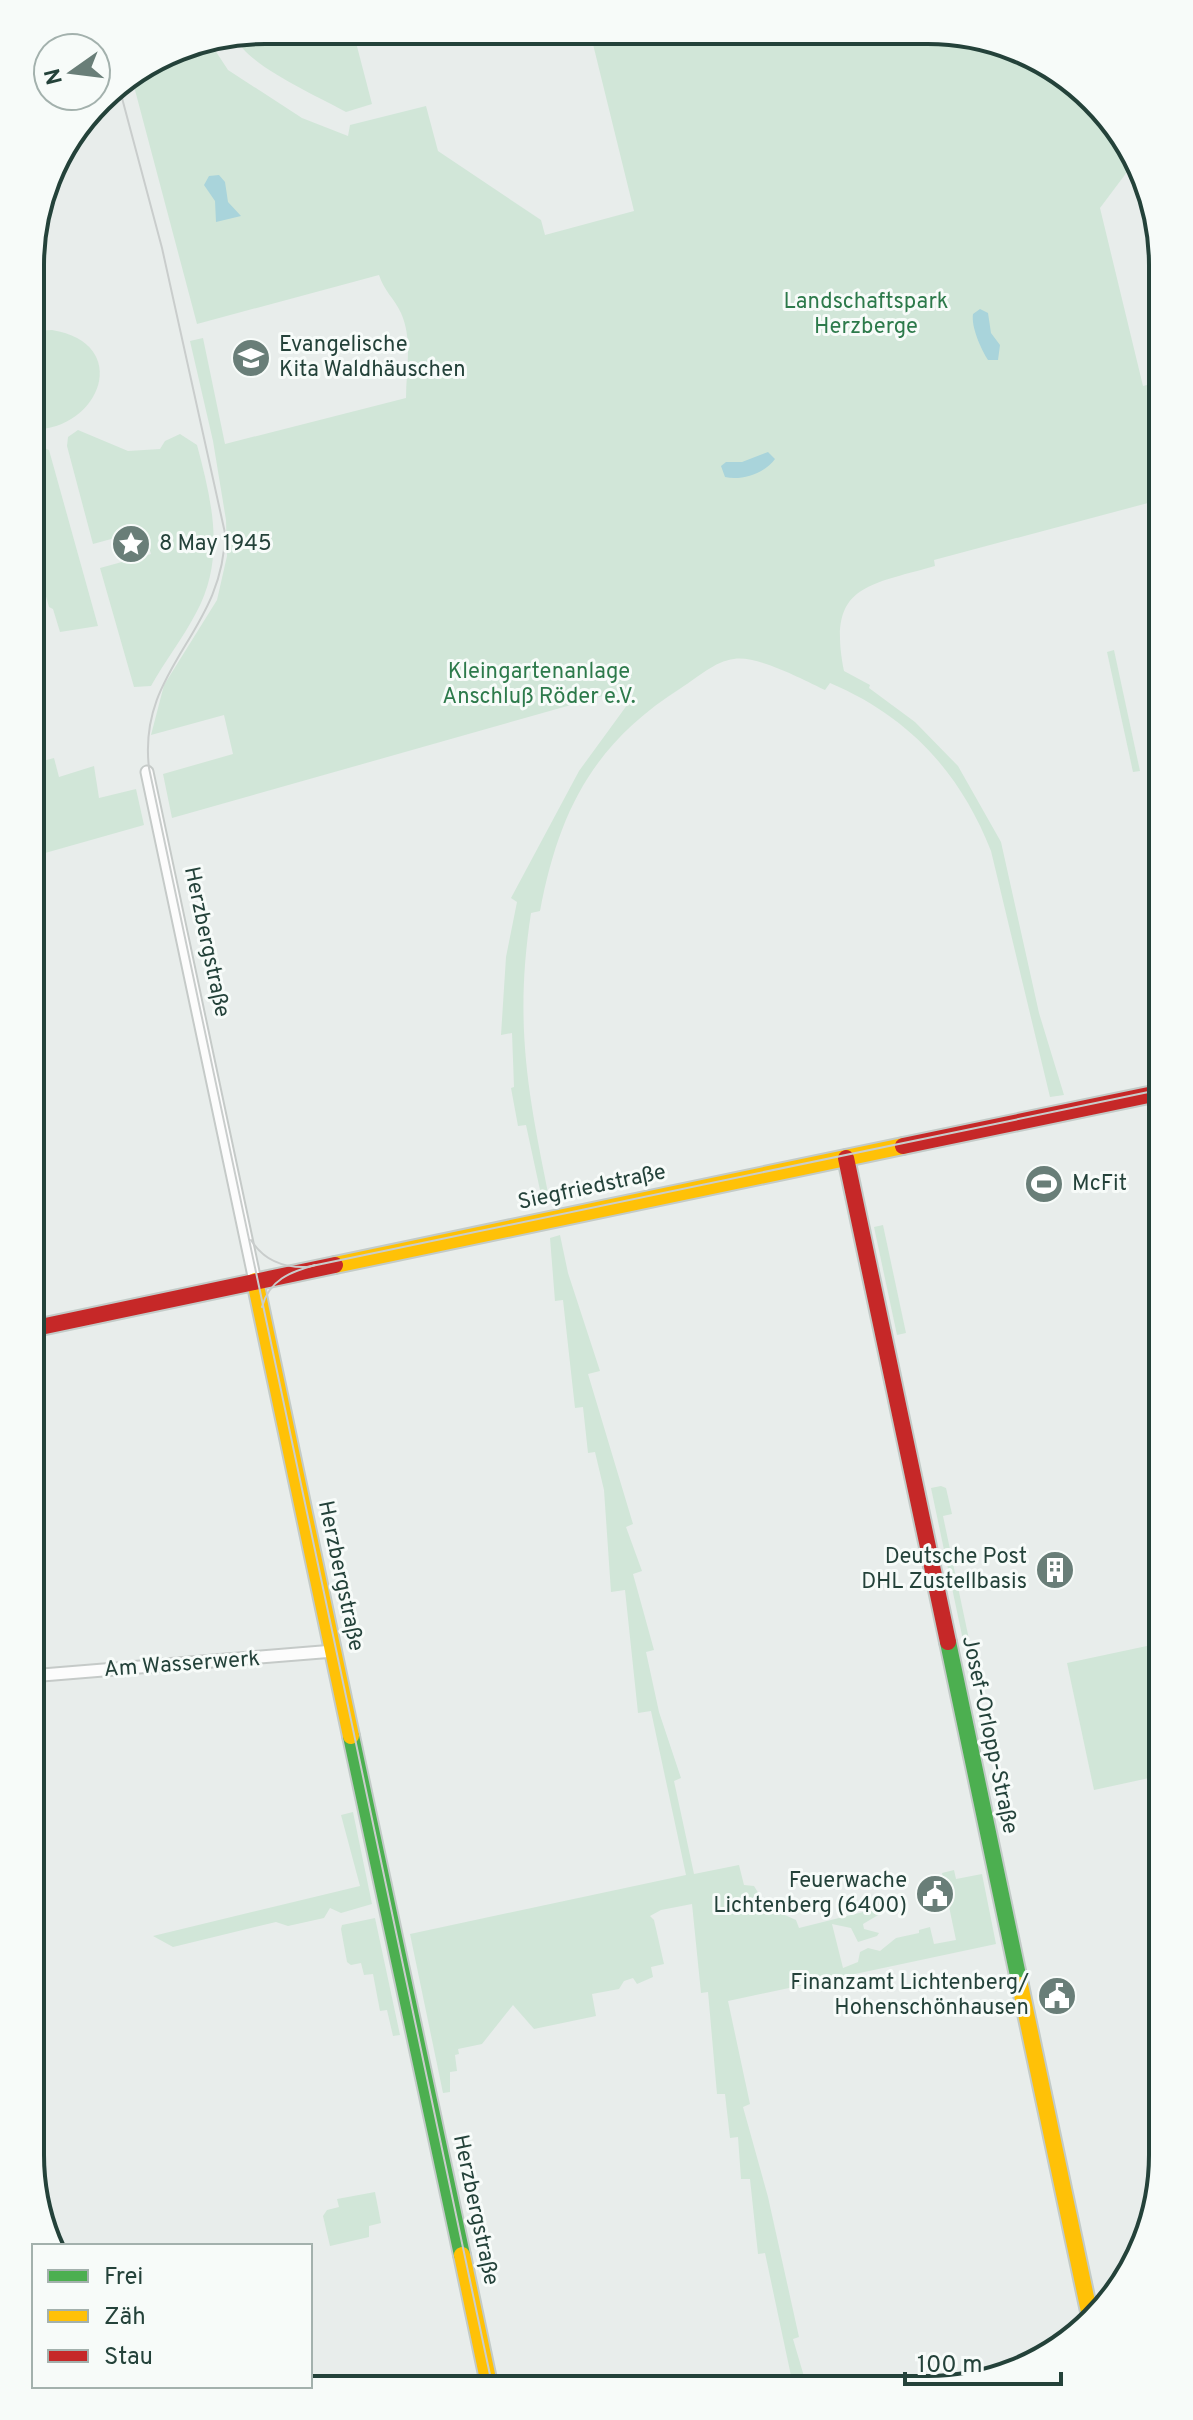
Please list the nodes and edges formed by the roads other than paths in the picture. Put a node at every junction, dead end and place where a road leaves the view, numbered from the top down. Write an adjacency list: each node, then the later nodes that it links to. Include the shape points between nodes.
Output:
1 (147, 772): 4 (street, Herzbergstraße)
2 (1149, 1095): 3 (street, Siegfriedstraße)
3 (846, 1158): 4 (street, Siegfriedstraße); 8 (street, Josef-Orlopp-Straße)
4 (255, 1281): 5 (street, Siegfriedstraße); 6 (street, Herzbergstraße)
5 (44, 1326)
6 (334, 1651): 7 (street, Am Wasserwerk); 9 (street, Herzbergstraße)
7 (44, 1675)
8 (1088, 2307)
9 (487, 2376)

